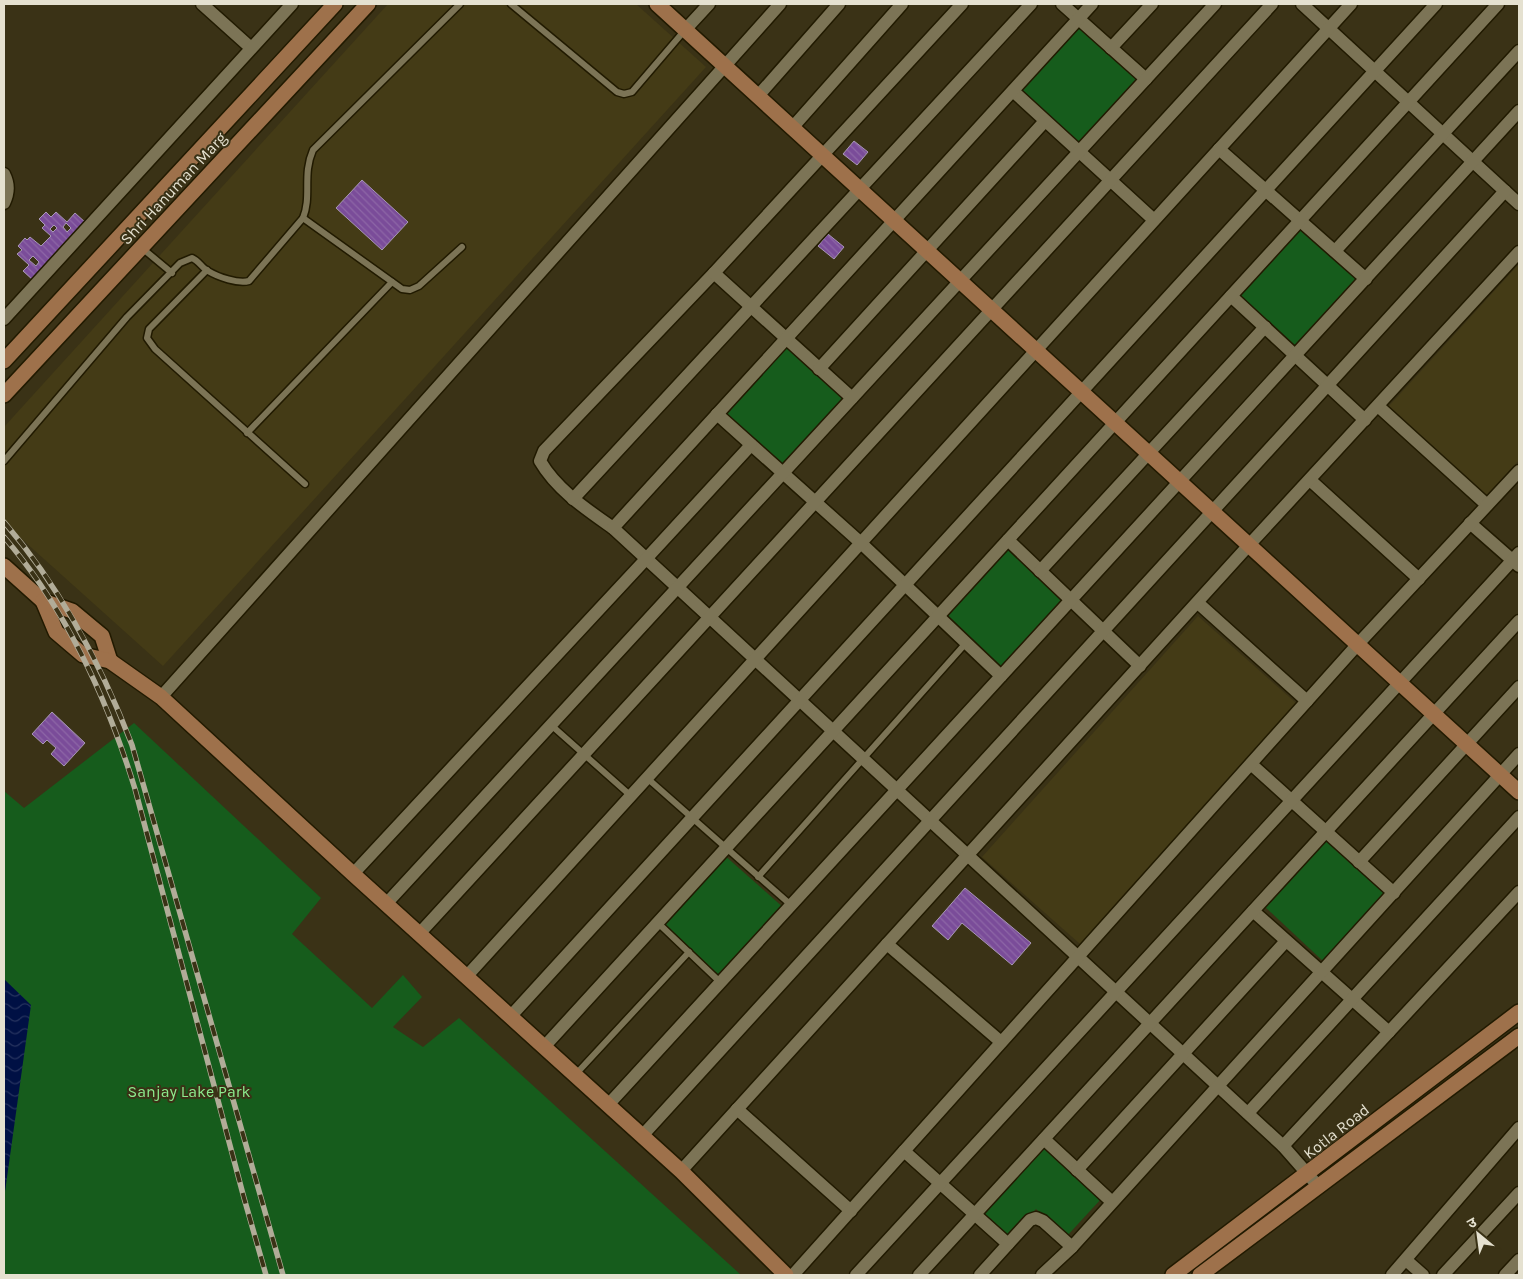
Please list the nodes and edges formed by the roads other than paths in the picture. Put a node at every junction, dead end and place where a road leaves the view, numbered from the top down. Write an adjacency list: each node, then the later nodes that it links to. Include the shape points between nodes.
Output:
1 (202, 4): 26 (street)
2 (292, 4): 26 (street)
3 (335, 4): 72 (street, Shri Hanuman Marg)
4 (368, 4): 53 (street, Shri Hanuman Marg)
5 (460, 4): 49 (lane, via 313,150 307,166)
6 (510, 4): 25 (lane, via 617,92 624,94 632,92)
7 (657, 4): 25 (street)
8 (709, 4): 25 (street)
9 (780, 4): 29 (street)
10 (838, 4): 33 (street)
11 (902, 4): 37 (street)
12 (962, 4): 41 (street)
13 (1031, 4): 45 (street)
14 (1062, 4): 23 (street)
15 (1092, 4): 23 (street)
16 (1152, 4): 27 (street)
17 (1215, 4): 31 (street)
18 (1272, 4): 44 (street)
19 (1302, 4): 24 (street)
20 (1351, 4): 24 (street)
21 (1436, 4): 30 (street)
22 (1498, 4): 34 (street)
23 (1078, 18): 27 (street); 32 (street)
24 (1329, 28): 30 (street); 39 (street)
25 (685, 30): 29 (street)
26 (251, 48): 67 (street)
27 (1111, 48): 31 (street)
28 (1519, 51): 38 (street)
29 (724, 66): 33 (street); 122 (street)
30 (1374, 70): 34 (street); 46 (street)
31 (1146, 79): 40 (street)
32 (1013, 91): 36 (street); 51 (street)
33 (758, 96): 37 (street)
34 (1408, 102): 38 (street); 52 (street)
35 (1519, 111): 42 (street)
36 (1045, 121): 40 (street); 55 (street)
37 (792, 128): 41 (street)
38 (1443, 133): 42 (street); 56 (street)
39 (1219, 149): 46 (street); 50 (street)
40 (1079, 152): 44 (street); 62 (street)
41 (823, 156): 45 (street); 60 (street)
42 (1473, 162): 47 (street); 61 (street)
43 (4, 174): 48 (street, via 8,191)
44 (1110, 180): 50 (street); 66 (street)
45 (860, 190): 51 (street); 65 (street)
46 (1266, 190): 52 (street); 75 (street)
47 (1514, 195): 74 (street)
48 (4, 203)
49 (304, 218): 58 (lane, via 248,281); 63 (lane)
50 (1154, 220): 70 (street)
51 (894, 221): 55 (street); 69 (street)
52 (1300, 221): 56 (street); 64 (street)
53 (142, 247): 59 (lane); 76 (street, Shri Hanuman Marg)
54 (462, 247): 63 (lane, via 419,286 402,289)
55 (927, 251): 62 (street); 73 (street)
56 (1335, 251): 61 (street)
57 (1519, 252): 78 (street)
58 (207, 270): 59 (lane, via 192,258 180,263); 82 (lane, via 149,329 147,338)
59 (172, 272): 85 (lane, via 126,317)
60 (714, 273): 65 (street); 91 (street, via 544,451 540,461 547,473)
61 (1366, 279): 71 (street)
62 (960, 281): 66 (street); 77 (street)
63 (392, 282): 82 (lane)
64 (1231, 296): 68 (street); 81 (street)
65 (751, 307): 69 (street); 91 (street)
66 (991, 310): 70 (street); 92 (street)
67 (4, 320)
68 (1265, 327): 71 (street); 84 (street)
69 (786, 339): 73 (street); 79 (street)
70 (1036, 350): 75 (street); 98 (street)
71 (1295, 355): 74 (street); 89 (street)
72 (4, 361)
73 (819, 369): 77 (street)
74 (1328, 385): 80 (street); 94 (street)
75 (1081, 392): 81 (street); 105 (street)
76 (4, 395)
77 (852, 398): 87 (street)
78 (1378, 406): 80 (street); 93 (street)
79 (717, 414): 83 (street); 96 (street)
80 (1365, 420): 88 (street)
81 (1115, 423): 84 (street); 97 (street)
82 (247, 433): 90 (lane)
83 (751, 445): 87 (street); 100 (street)
84 (1148, 453): 89 (street); 103 (street)
85 (4, 461)
86 (1519, 471): 93 (street)
87 (782, 473): 92 (street); 106 (street)
88 (1310, 480): 99 (street); 104 (street)
89 (1180, 482): 94 (street); 107 (street)
90 (305, 484)
91 (573, 499): 96 (street)
92 (815, 502): 98 (street); 111 (street)
93 (1488, 505): 95 (street)
94 (1212, 511): 99 (street); 113 (street)
95 (1470, 524): 101 (street); 104 (street)
96 (612, 528): 100 (street)
97 (1008, 540): 103 (street); 110 (street)
98 (861, 543): 105 (street); 116 (street)
99 (1250, 546): 109 (street); 115 (street)
100 (646, 559): 106 (street); 146 (street)
101 (1517, 560): 120 (street)
102 (4, 566): 108 (street)
103 (1040, 571): 107 (street)
104 (1419, 579): 115 (street)
105 (905, 585): 110 (street); 123 (street)
106 (677, 588): 111 (street); 126 (street)
107 (1071, 600): 113 (street); 119 (street)
108 (43, 601): 117 (street, via 72,611 102,636); 117 (street, via 56,632 83,655)
109 (1198, 603): 118 (street); 124 (street)
110 (938, 616): 114 (street); 127 (street)
111 (709, 617): 116 (street); 129 (street)
112 (1519, 621): 125 (street)
113 (1103, 631): 118 (street); 141 (street)
114 (966, 643): 119 (street); 131 (lane)
115 (1358, 644): 120 (street); 124 (street)
116 (755, 659): 123 (street); 134 (street)
117 (110, 661): 122 (street)
118 (1140, 666): 144 (street)
119 (1001, 676): 135 (street)
120 (1400, 683): 125 (street); 138 (street)
121 (1519, 687): 128 (street)
122 (162, 697): 146 (street)
123 (799, 700): 127 (street); 140 (street)
124 (1307, 701): 132 (street)
125 (1434, 714): 128 (street); 142 (street)
126 (551, 725): 129 (lane); 150 (street)
127 (833, 732): 131 (street); 143 (street)
128 (1467, 744): 133 (street); 145 (street)
129 (584, 754): 137 (lane); 154 (street)
130 (1519, 754): 133 (street)
131 (864, 759): 135 (street); 147 (lane)
132 (1251, 764): 138 (street); 158 (street)
133 (1501, 775): 136 (street); 148 (street)
134 (647, 778): 137 (street); 140 (lane)
135 (897, 790): 141 (street); 151 (street)
136 (1519, 792)
137 (631, 796): 160 (street)
138 (1292, 802): 142 (street); 162 (street)
139 (1519, 817): 163 (street)
140 (692, 818): 143 (lane); 165 (street)
141 (930, 820): 144 (street); 178 (street)
142 (1326, 832): 145 (street); 152 (street)
143 (726, 848): 147 (lane); 153 (street)
144 (968, 855): 156 (street); 158 (street)
145 (1359, 862): 148 (street)
146 (352, 874): 150 (street)
147 (758, 877): 151 (lane)
148 (1394, 892): 159 (street)
149 (1519, 892): 167 (street)
150 (386, 904): 154 (street)
151 (791, 905): 161 (street)
152 (1253, 911): 155 (street); 166 (street)
153 (658, 923): 157 (lane); 170 (street)
154 (419, 934): 160 (street)
155 (1286, 941): 159 (street); 171 (street)
156 (888, 944): 169 (street); 175 (street)
157 (689, 952): 161 (lane); 172 (lane)
158 (1078, 957): 162 (street); 169 (street)
159 (1321, 972): 163 (street); 173 (street)
160 (466, 977): 165 (street)
161 (720, 982): 174 (street)
162 (1117, 992): 166 (street); 185 (street)
163 (1352, 1000): 167 (street); 176 (street)
164 (1519, 1012): 184 (street, Kotla Road)
165 (510, 1017): 170 (street)
166 (1150, 1023): 171 (street); 179 (street)
167 (1389, 1032): 180 (street)
168 (1519, 1036): 186 (street, Kotla Road)
169 (1002, 1042): 181 (street)
170 (544, 1048): 172 (street)
171 (1184, 1054): 173 (street); 182 (street)
172 (575, 1075): 174 (street)
173 (1218, 1086): 176 (street); 188 (street)
174 (608, 1105): 178 (street)
175 (737, 1110): 183 (street); 189 (street)
176 (1248, 1114): 180 (street)
177 (1519, 1128): 193 (street)
178 (642, 1136): 183 (street)
179 (1044, 1139): 182 (street); 190 (street)
180 (1283, 1146): 184 (street)
181 (904, 1151): 185 (street); 189 (street)
182 (1077, 1170): 188 (street)
183 (681, 1171): 195 (street)
184 (1308, 1174): 186 (street); 201 (street, Kotla Road)
185 (941, 1184): 190 (street); 197 (street)
186 (1319, 1187): 202 (street, Kotla Road)
187 (1519, 1193): 205 (street)
188 (1112, 1202): 192 (street)
189 (851, 1211): 196 (street)
190 (975, 1215): 191 (street); 198 (street)
191 (1008, 1244): 192 (street, via 1030,1220 1036,1218); 199 (street)
192 (1072, 1247): 200 (street)
193 (1406, 1260): 203 (street); 204 (street)
194 (1519, 1260): 206 (street)
195 (786, 1275)
196 (792, 1275)
197 (856, 1275)
198 (919, 1275)
199 (980, 1275)
200 (1042, 1275)
201 (1173, 1275)
202 (1200, 1275)
203 (1392, 1275)
204 (1423, 1275)
205 (1443, 1275)
206 (1505, 1275)

